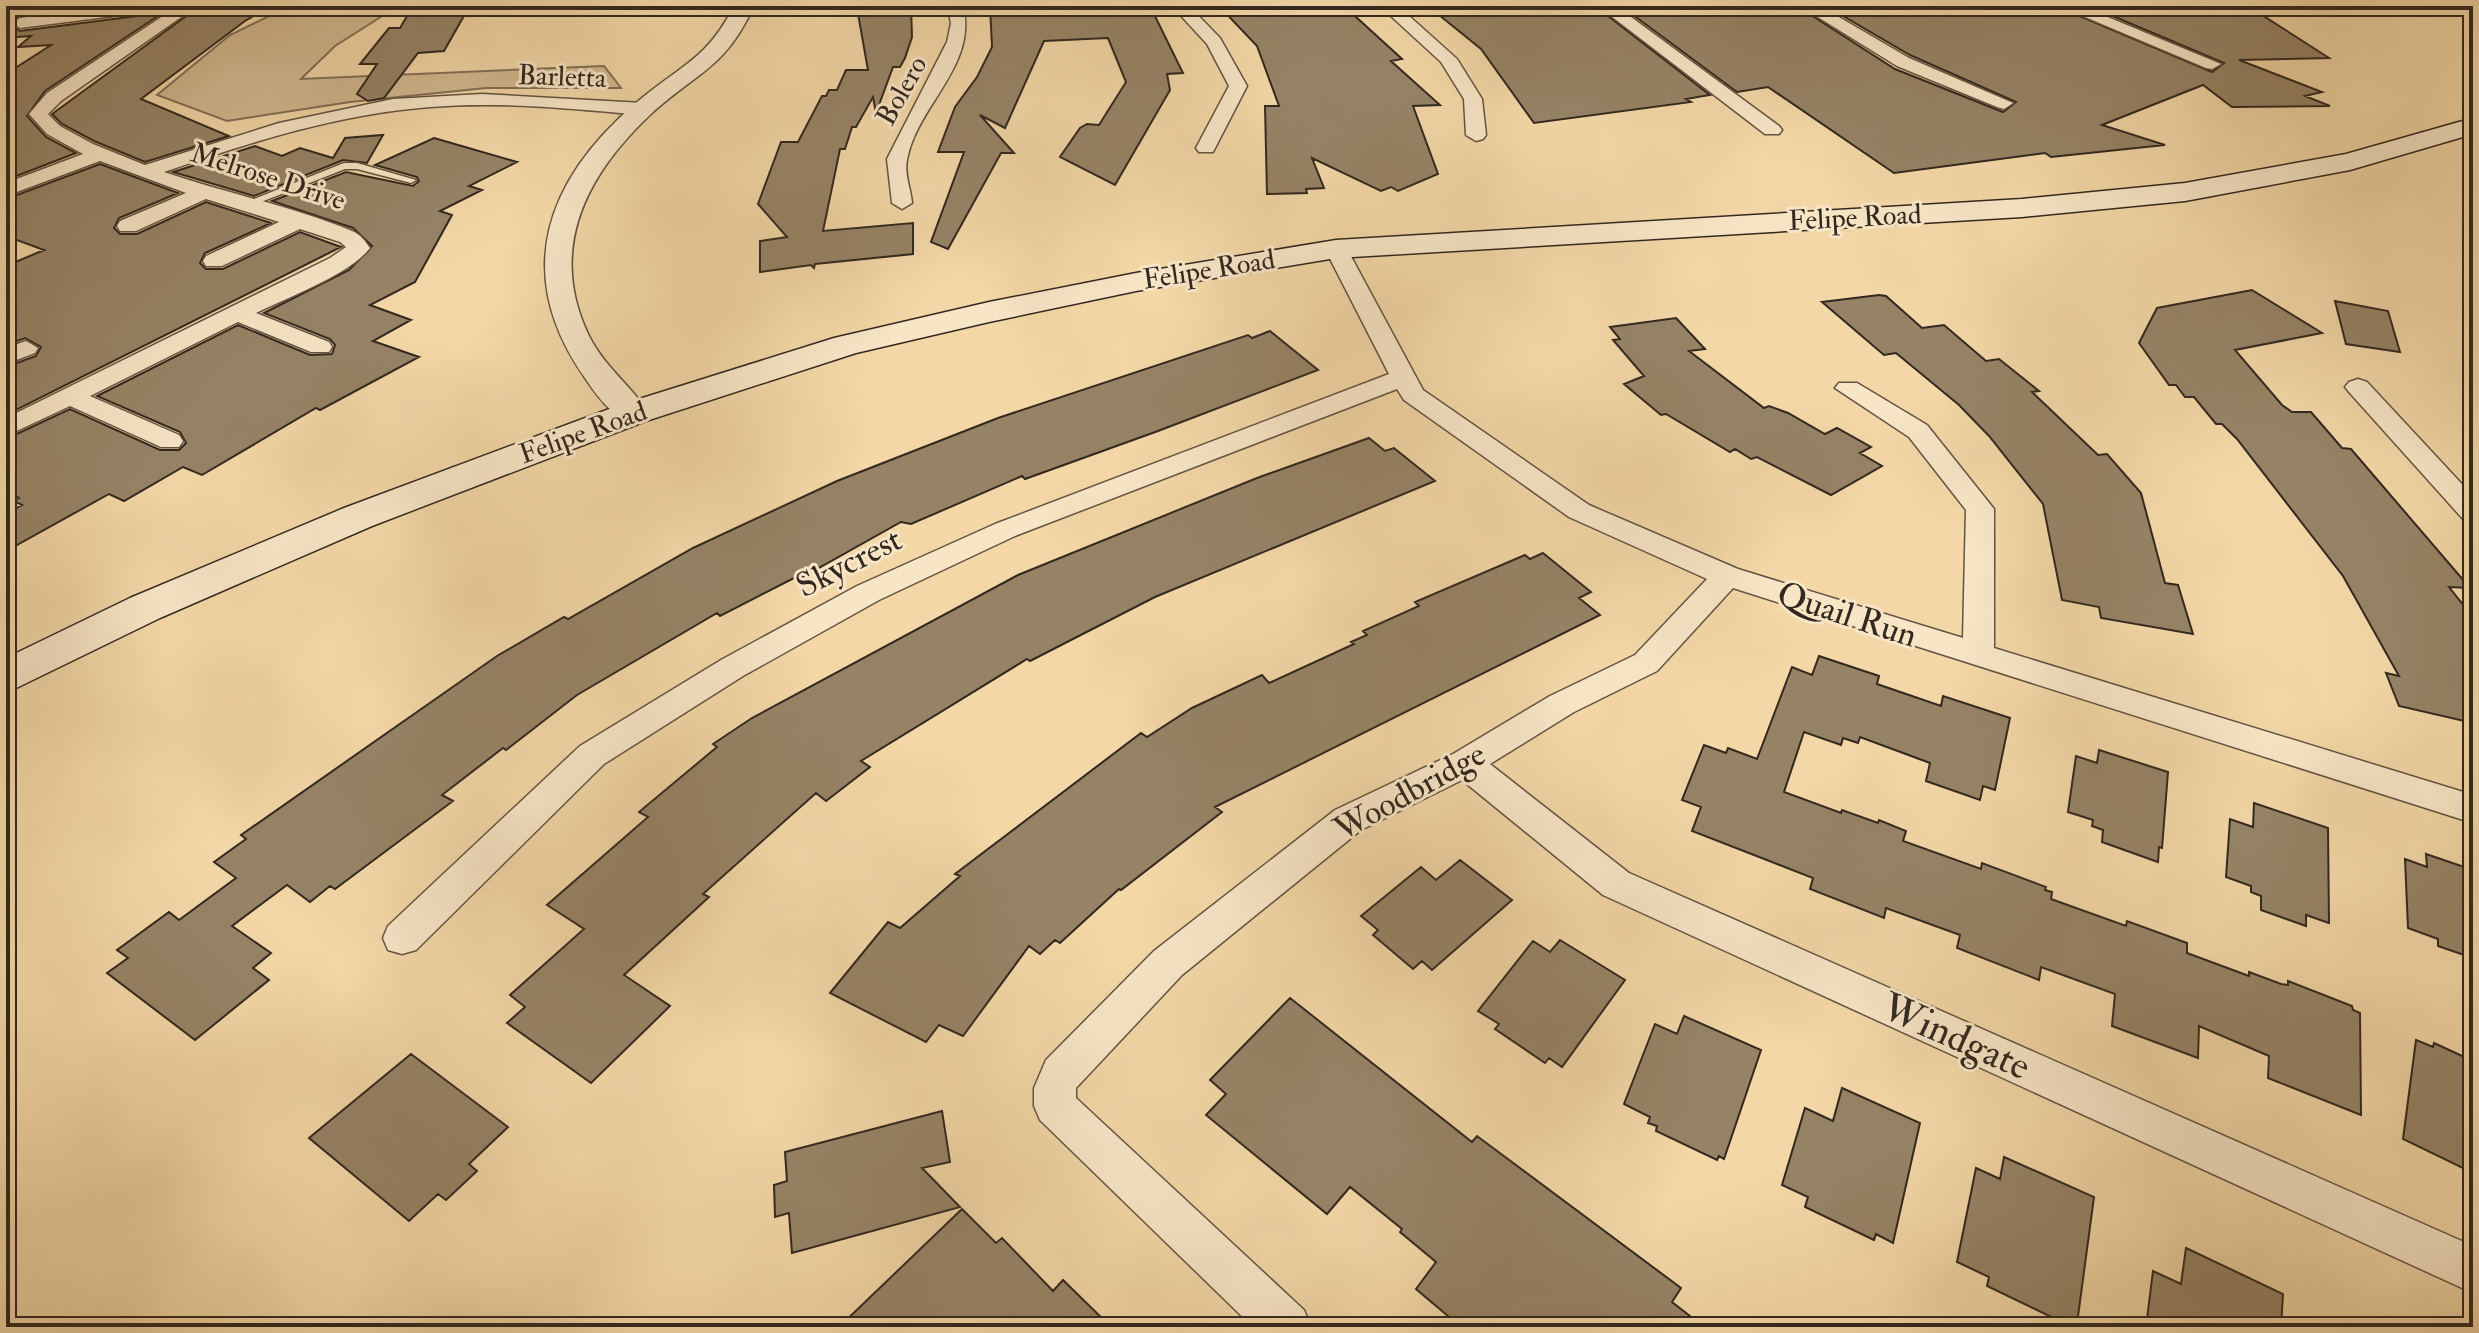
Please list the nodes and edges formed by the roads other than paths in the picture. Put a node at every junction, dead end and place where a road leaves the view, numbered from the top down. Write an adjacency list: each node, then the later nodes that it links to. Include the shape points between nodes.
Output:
1 (39, 6): 13 (street)
2 (153, 6): 13 (street)
3 (189, 6): 21 (street, Melrose Drive, via 54,97 38,114 57,135)
4 (555, 6): 12 (street)
5 (744, 6): 16 (street, via 724,43)
6 (955, 6): 26 (street, Bolero, via 959,14 952,59 896,161)
7 (1180, 6): 20 (street, via 1214,42 1238,86)
8 (1388, 6): 19 (street, via 1448,59 1473,99)
9 (1606, 6): 18 (street)
10 (1808, 6): 15 (street, via 1903,62)
11 (2067, 6): 14 (street)
12 (532, 10)
13 (13, 28)
14 (2212, 64)
15 (2004, 103)
16 (643, 109): 22 (street, Barletta, via 478,102 336,118); 38 (street, via 602,149 578,183 559,226 554,283 578,346 604,386)
17 (2473, 126): 30 (main road, Felipe Road, via 2295,174 2114,200)
18 (1772, 130)
19 (1476, 135)
20 (1206, 148)
21 (101, 154): 22 (street, Melrose Drive); 24 (street)
22 (152, 173): 25 (street, Melrose Drive)
23 (411, 180): 27 (lane, via 344,166)
24 (6, 190)
25 (205, 192): 27 (street, Melrose Drive); 29 (street)
26 (902, 203)
27 (244, 205): 28 (street, Melrose Drive)
28 (302, 220): 31 (street); 32 (street, Melrose Drive, via 348,237 359,248)
29 (128, 226)
30 (1336, 249): 34 (street, Quail Run); 38 (main road, Felipe Road, via 1136,282 861,342)
31 (214, 261)
32 (236, 313): 33 (street); 37 (street, Melrose Drive)
33 (320, 347)
34 (1404, 377): 42 (street, Quail Run, via 1413,395 1579,511); 47 (street, Skycrest, via 1005,530 868,593 745,660 592,755)
35 (2358, 387): 41 (street)
36 (1848, 388): 43 (street, via 1918,431 1980,509)
37 (69, 396): 39 (street, Melrose Drive); 40 (street)
38 (633, 413): 44 (main road, Felipe Road, via 358,517 145,608)
39 (6, 427)
40 (170, 441)
41 (2473, 513)
42 (1727, 576): 43 (street, Quail Run); 45 (street, Woodbridge, via 1646,663 1562,704)
43 (1978, 657): 46 (street, Quail Run)
44 (6, 677)
45 (1465, 763): 48 (street, Windgate, via 1616,884); 49 (street, Woodbridge, via 1348,820 1168,963 1061,1074 1055,1088 1055,1106)
46 (2473, 809)
47 (402, 938)
48 (2473, 1270)
49 (1287, 1327)

